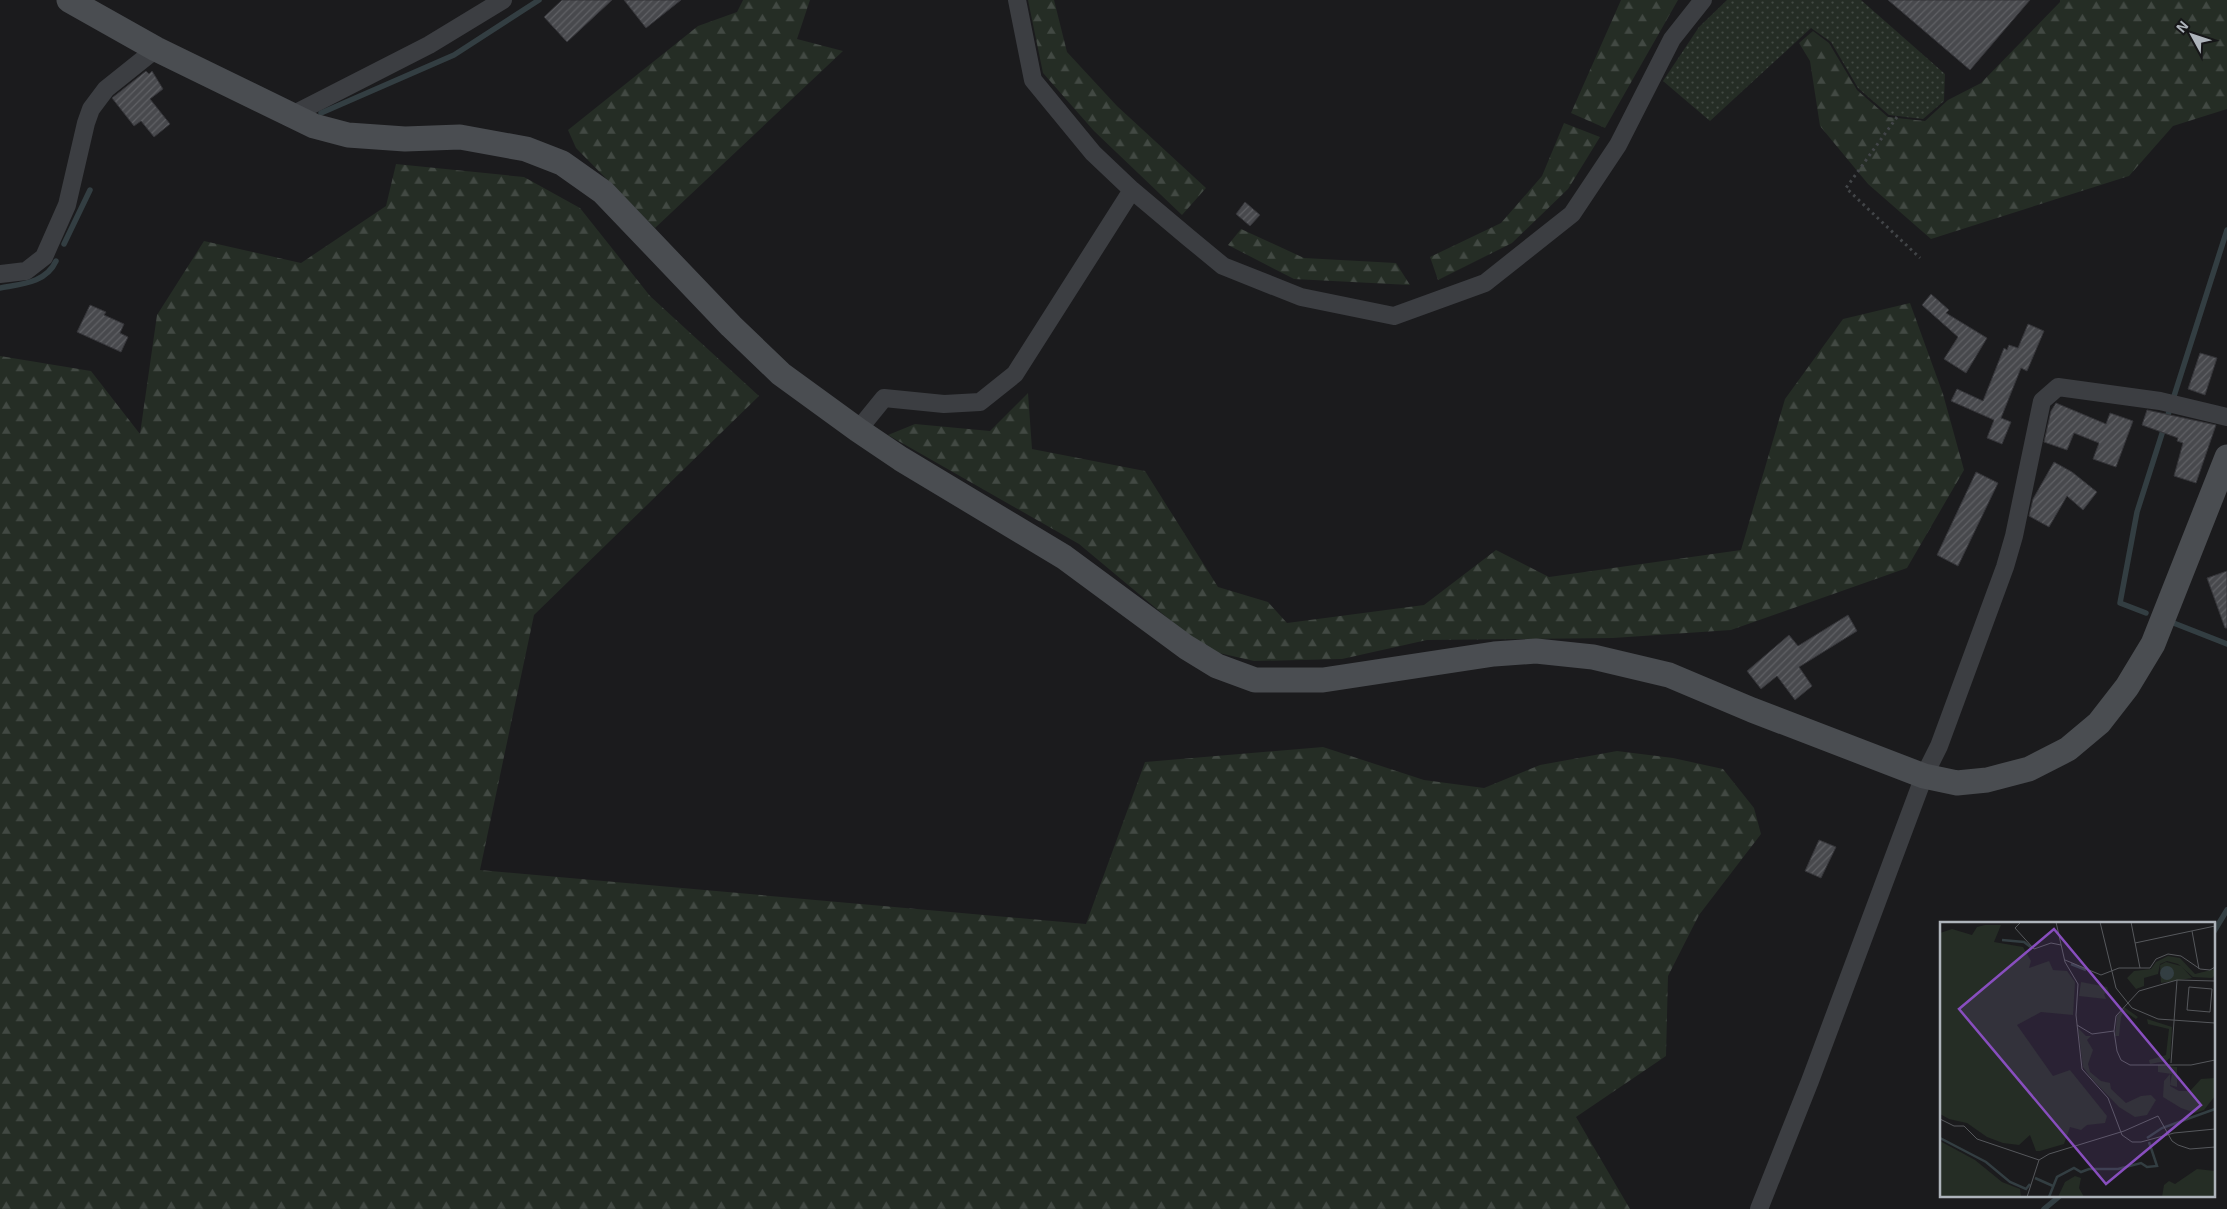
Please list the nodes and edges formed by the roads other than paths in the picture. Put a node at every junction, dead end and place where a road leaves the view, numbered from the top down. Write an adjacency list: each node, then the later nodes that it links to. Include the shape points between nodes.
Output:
1 (69, 0): 5 (street)
2 (503, 0): 6 (street, via 429,45)
3 (1017, 0): 7 (street, via 1033,80 1092,153)
4 (1703, 0): 7 (street, via 1672,39 1618,145 1572,214 1485,283 1394,316 1300,297 1223,266)
5 (156, 49): 6 (street); 8 (street, via 106,89 91,109 67,205 44,257 26,271)
6 (290, 116): 10 (street, via 348,135 405,139 460,137 526,149 562,164 603,192 781,374)
7 (1132, 190): 10 (street, via 1015,374 980,402 944,404 884,398)
8 (0, 274)
9 (2227, 418): 12 (street, via 2175,404 2058,387 2042,401 2005,567 1939,746)
10 (858, 430): 12 (street, via 1064,557 1186,647 1217,666 1255,680 1323,680 1494,654 1536,652 1592,657 1668,675)
11 (2227, 457): 12 (street, via 2153,644 2127,687 2099,723 2068,749 2029,769 1988,780 1957,783)
12 (1924, 776): 13 (street)
13 (1759, 1209)

